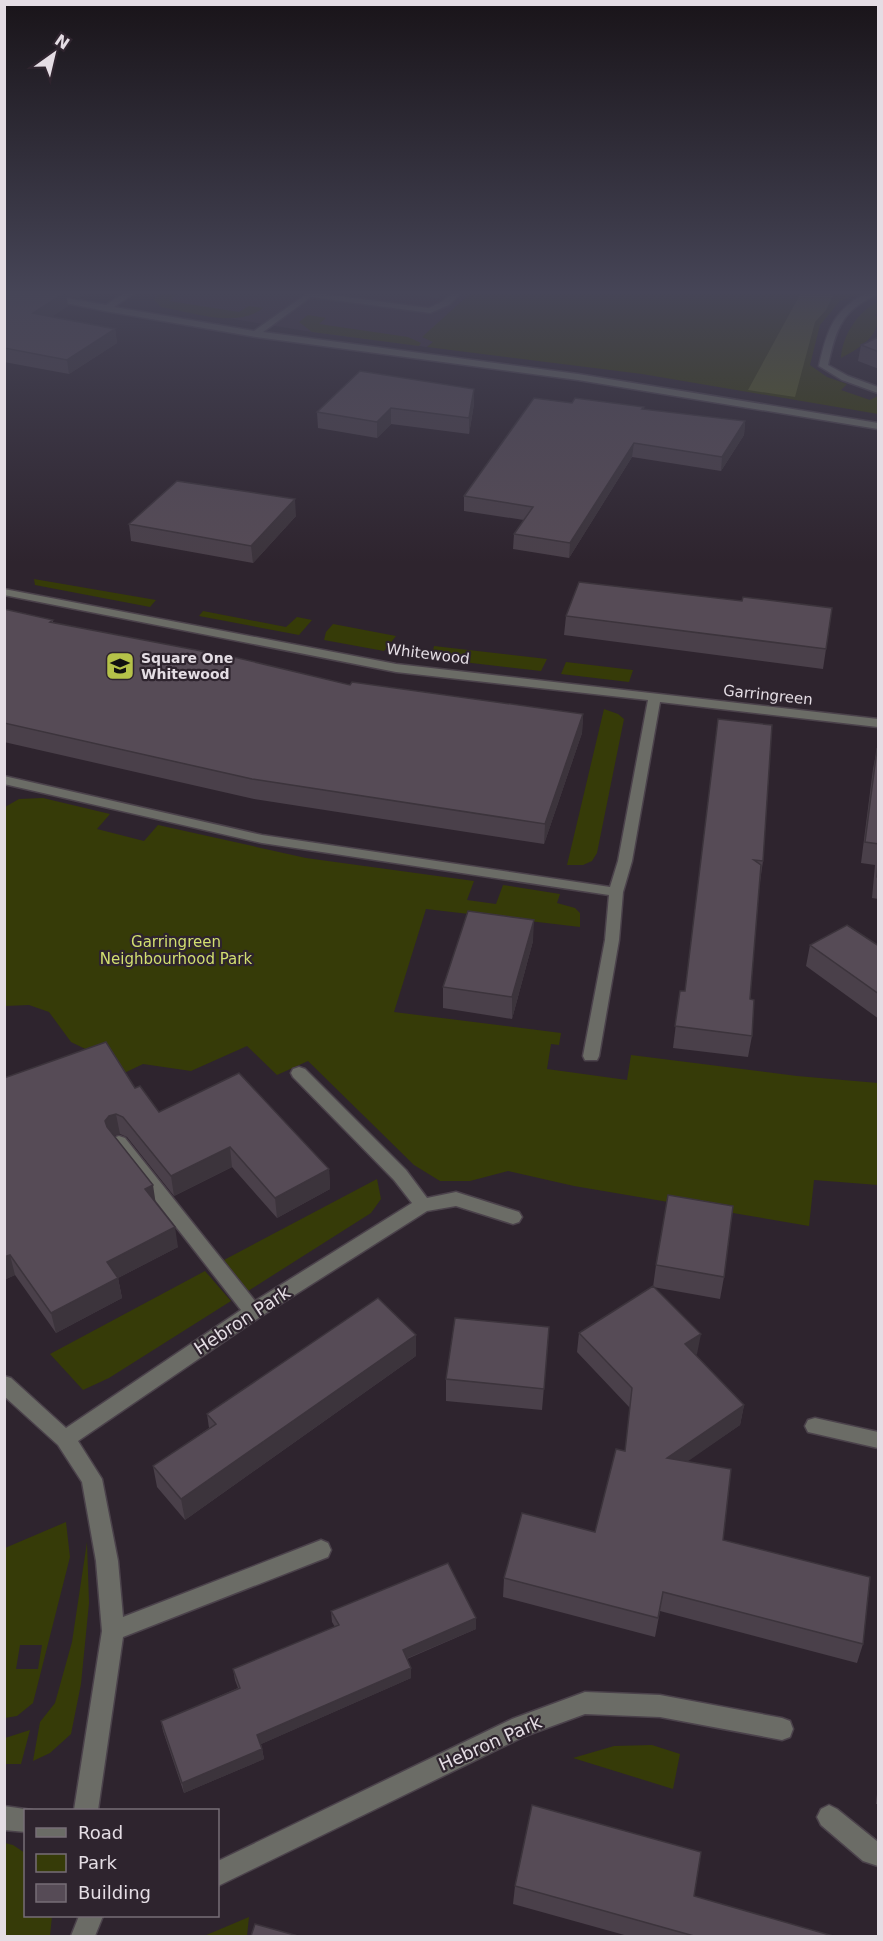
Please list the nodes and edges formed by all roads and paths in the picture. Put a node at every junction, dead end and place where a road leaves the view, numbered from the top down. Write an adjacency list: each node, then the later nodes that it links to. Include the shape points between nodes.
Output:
1 (606, 382): 4 (street)
2 (854, 382): 3 (street)
3 (879, 390)
4 (879, 426)
5 (4, 592): 6 (street, Whitewood, via 396,668)
6 (654, 698): 7 (street, Garringreen); 9 (street)
7 (879, 723)
8 (4, 780): 9 (street, via 262,839)
9 (616, 892): 10 (street, via 612,940)
10 (591, 1056)
11 (299, 1074): 13 (street, via 400,1175)
12 (119, 1142): 15 (street)
13 (423, 1205): 14 (street, Hebron Park, via 456,1199); 15 (street, Hebron Park)
14 (513, 1217)
15 (253, 1312): 18 (street, Hebron Park)
16 (4, 1384): 18 (street)
17 (815, 1426): 19 (street)
18 (64, 1439): 21 (street, via 92,1479 107,1561)
19 (879, 1440)
20 (321, 1550): 21 (street)
21 (113, 1631): 23 (street)
22 (782, 1729): 28 (street, Hebron Park, via 660,1706 585,1703 520,1727)
23 (86, 1809)
24 (828, 1817): 27 (street)
25 (4, 1818): 26 (street)
26 (24, 1820)
27 (879, 1854)
28 (219, 1874)
29 (91, 1917): 30 (street)
30 (83, 1936)

